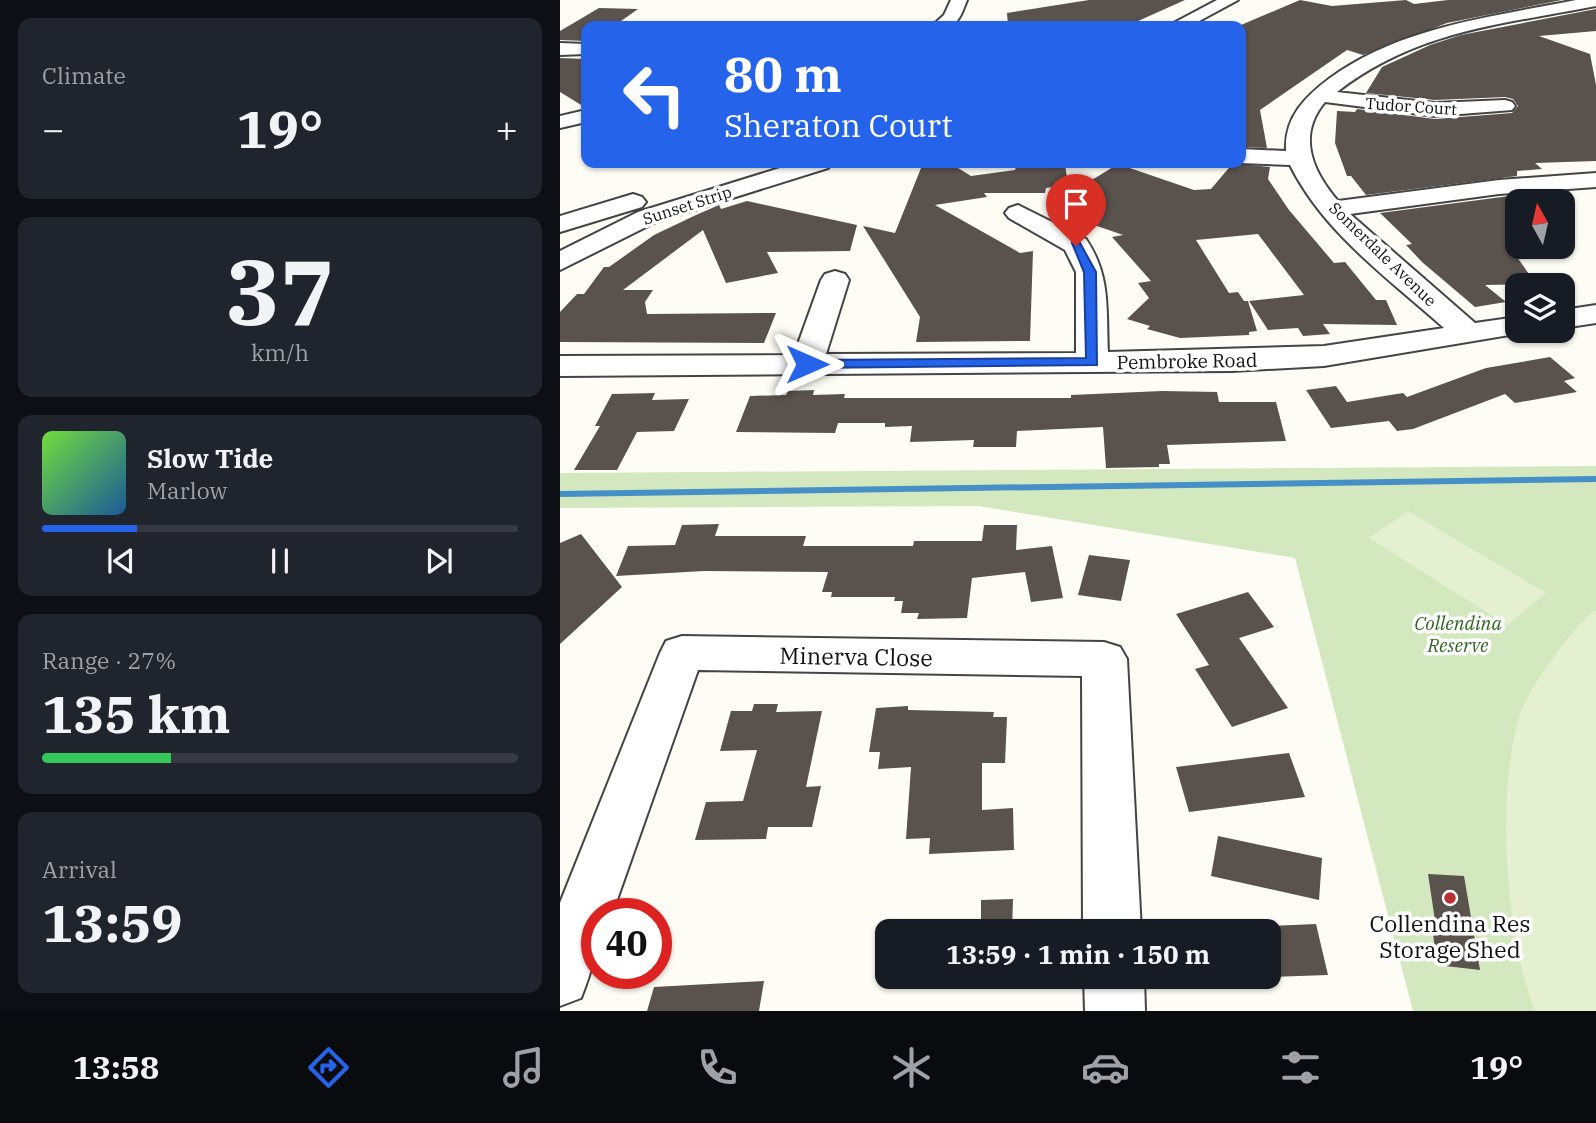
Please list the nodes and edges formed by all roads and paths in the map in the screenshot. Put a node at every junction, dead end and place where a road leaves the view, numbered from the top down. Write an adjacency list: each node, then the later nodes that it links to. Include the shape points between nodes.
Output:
1 (1230, 0): 10 (street)
2 (959, 1): 3 (street); 9 (street)
3 (981, 1)
4 (1596, 1): 6 (street, Somerdale Avenue)
5 (1248, 5): 11 (street)
6 (1571, 7): 8 (street); 12 (street, Somerdale Avenue)
7 (1461, 12): 12 (street)
8 (1596, 14)
9 (947, 21)
10 (1187, 21)
11 (1217, 21)
12 (1494, 23): 15 (street, Somerdale Avenue, via 1388,50)
13 (560, 49): 14 (street)
14 (581, 49)
15 (1318, 95): 16 (street, Tudor Court, via 1419,108); 20 (street, Somerdale Avenue, via 1298,126)
16 (1505, 106)
17 (581, 117): 18 (street)
18 (560, 122)
19 (1246, 156): 20 (street)
20 (1300, 158): 25 (street, Somerdale Avenue, via 1311,182)
21 (753, 168): 24 (street, Sunset Strip)
22 (804, 168): 29 (street, Sunset Strip, via 647,217)
23 (1596, 180): 25 (street, via 1499,187)
24 (662, 194): 27 (street); 28 (street, Sunset Strip, via 610,216)
25 (1334, 209): 34 (street, Somerdale Avenue)
26 (1018, 213): 35 (street, via 1076,246 1090,272)
27 (560, 224)
28 (560, 251)
29 (560, 262)
30 (835, 281): 36 (street)
31 (1596, 314): 32 (street)
32 (1575, 317)
33 (1505, 328): 34 (street, Pembroke Road)
34 (1468, 333): 35 (street, Pembroke Road, via 1325,356)
35 (1093, 362): 36 (street, Pembroke Road)
36 (807, 364): 37 (street, Pembroke Road)
37 (560, 366)
38 (1112, 919): 39 (street, Minerva Close, via 1104,659 682,653)
39 (560, 977)
40 (1114, 989): 41 (street)
41 (1115, 1011)

